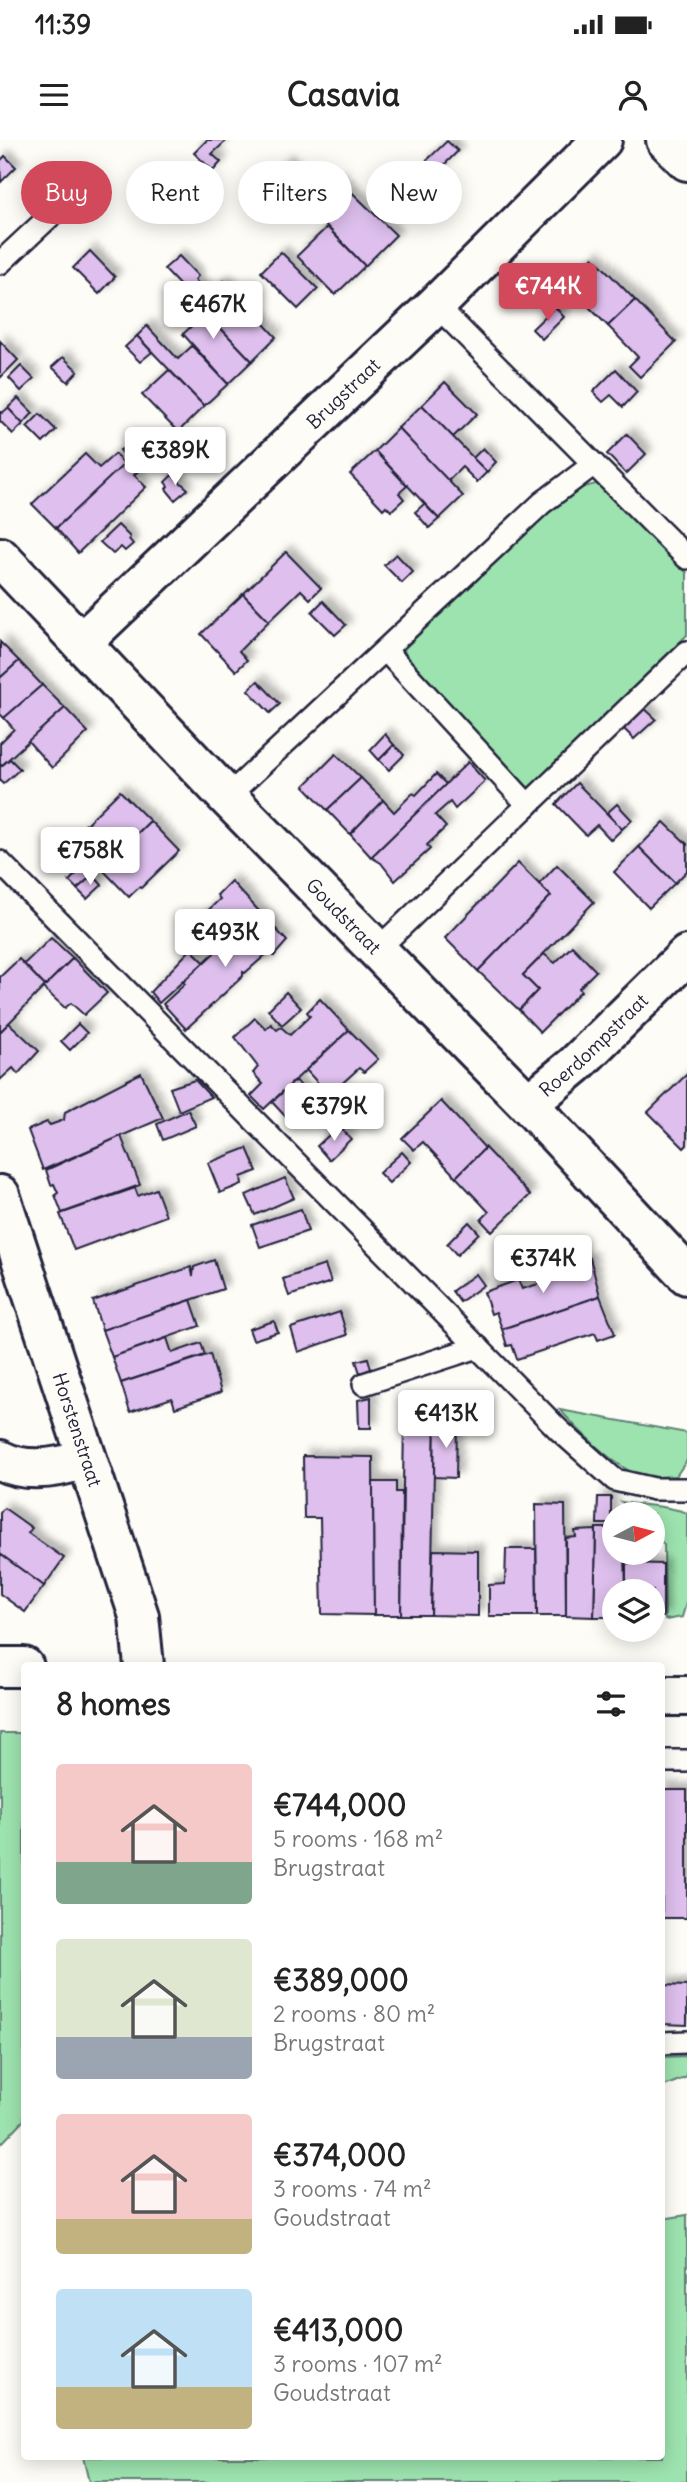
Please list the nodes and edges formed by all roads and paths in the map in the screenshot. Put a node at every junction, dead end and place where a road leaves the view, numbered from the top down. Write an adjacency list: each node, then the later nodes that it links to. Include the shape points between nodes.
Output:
1 (602, 140): 6 (street, Brugstraat)
2 (666, 140): 3 (street)
3 (687, 161)
4 (42, 224): 5 (lane)
5 (0, 263)
6 (436, 305): 7 (lane); 10 (street, Brugstraat)
7 (594, 464): 9 (lane); 11 (lane, via 542,503)
8 (0, 557): 10 (street, Goudstraat)
9 (687, 558)
10 (81, 643): 13 (street, Goudstraat)
11 (386, 650): 13 (lane); 14 (lane)
12 (687, 652): 14 (lane)
13 (227, 797): 16 (street, Goudstraat)
14 (528, 805): 16 (lane)
15 (0, 862): 21 (lane)
16 (378, 949): 18 (street, Goudstraat)
17 (687, 955): 18 (street, Roerdompstraat, via 575,1065)
18 (528, 1104): 20 (street, Goudstraat)
19 (0, 1195): 23 (street, Horstenstraat)
20 (687, 1275)
21 (478, 1347): 22 (lane); 25 (lane, via 615,1480 654,1489)
22 (365, 1384)
23 (86, 1459): 24 (street, via 38,1468); 26 (street, Horstenstraat, via 139,1616)
24 (0, 1460)
25 (687, 1489)
26 (144, 1662)
27 (0, 1667): 28 (street)
28 (21, 1667)
29 (665, 1672): 30 (street)
30 (687, 1672)
31 (0, 1692): 32 (street)
32 (21, 1692)
33 (665, 1696): 34 (street)
34 (687, 1696)
35 (665, 1761): 36 (lane)
36 (687, 1761)
37 (687, 2042): 38 (lane)
38 (665, 2043)

